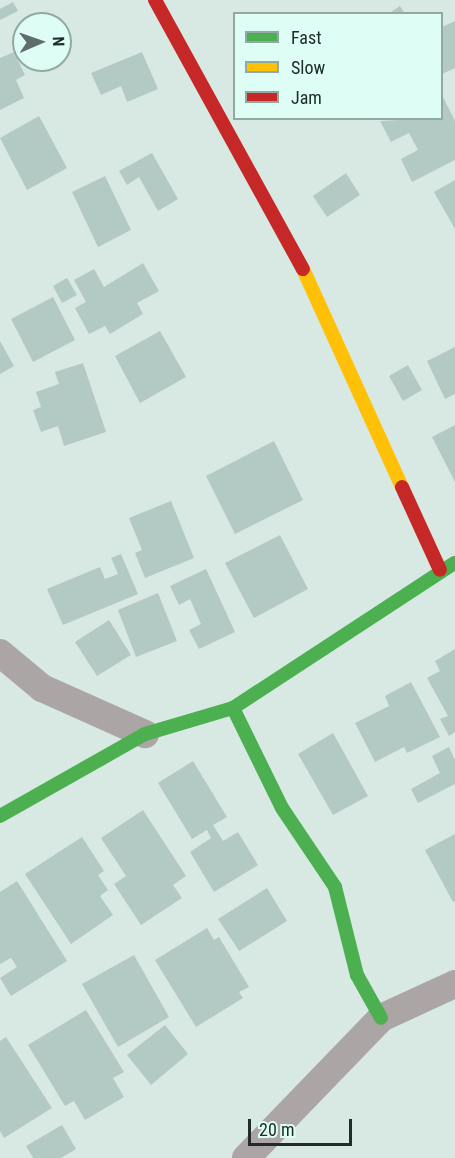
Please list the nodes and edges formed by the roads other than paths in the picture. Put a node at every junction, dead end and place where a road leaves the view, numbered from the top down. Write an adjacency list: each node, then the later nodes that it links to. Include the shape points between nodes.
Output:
1 (155, 0): 3 (street, via 304,271)
2 (455, 563): 3 (street)
3 (440, 570): 5 (street)
4 (0, 653): 6 (street, via 42,688)
5 (233, 708): 6 (street); 9 (street, via 282,808 335,887 357,975)
6 (145, 734): 7 (street)
7 (0, 816)
8 (455, 984): 9 (street)
9 (381, 1018): 10 (street)
10 (246, 1158)

